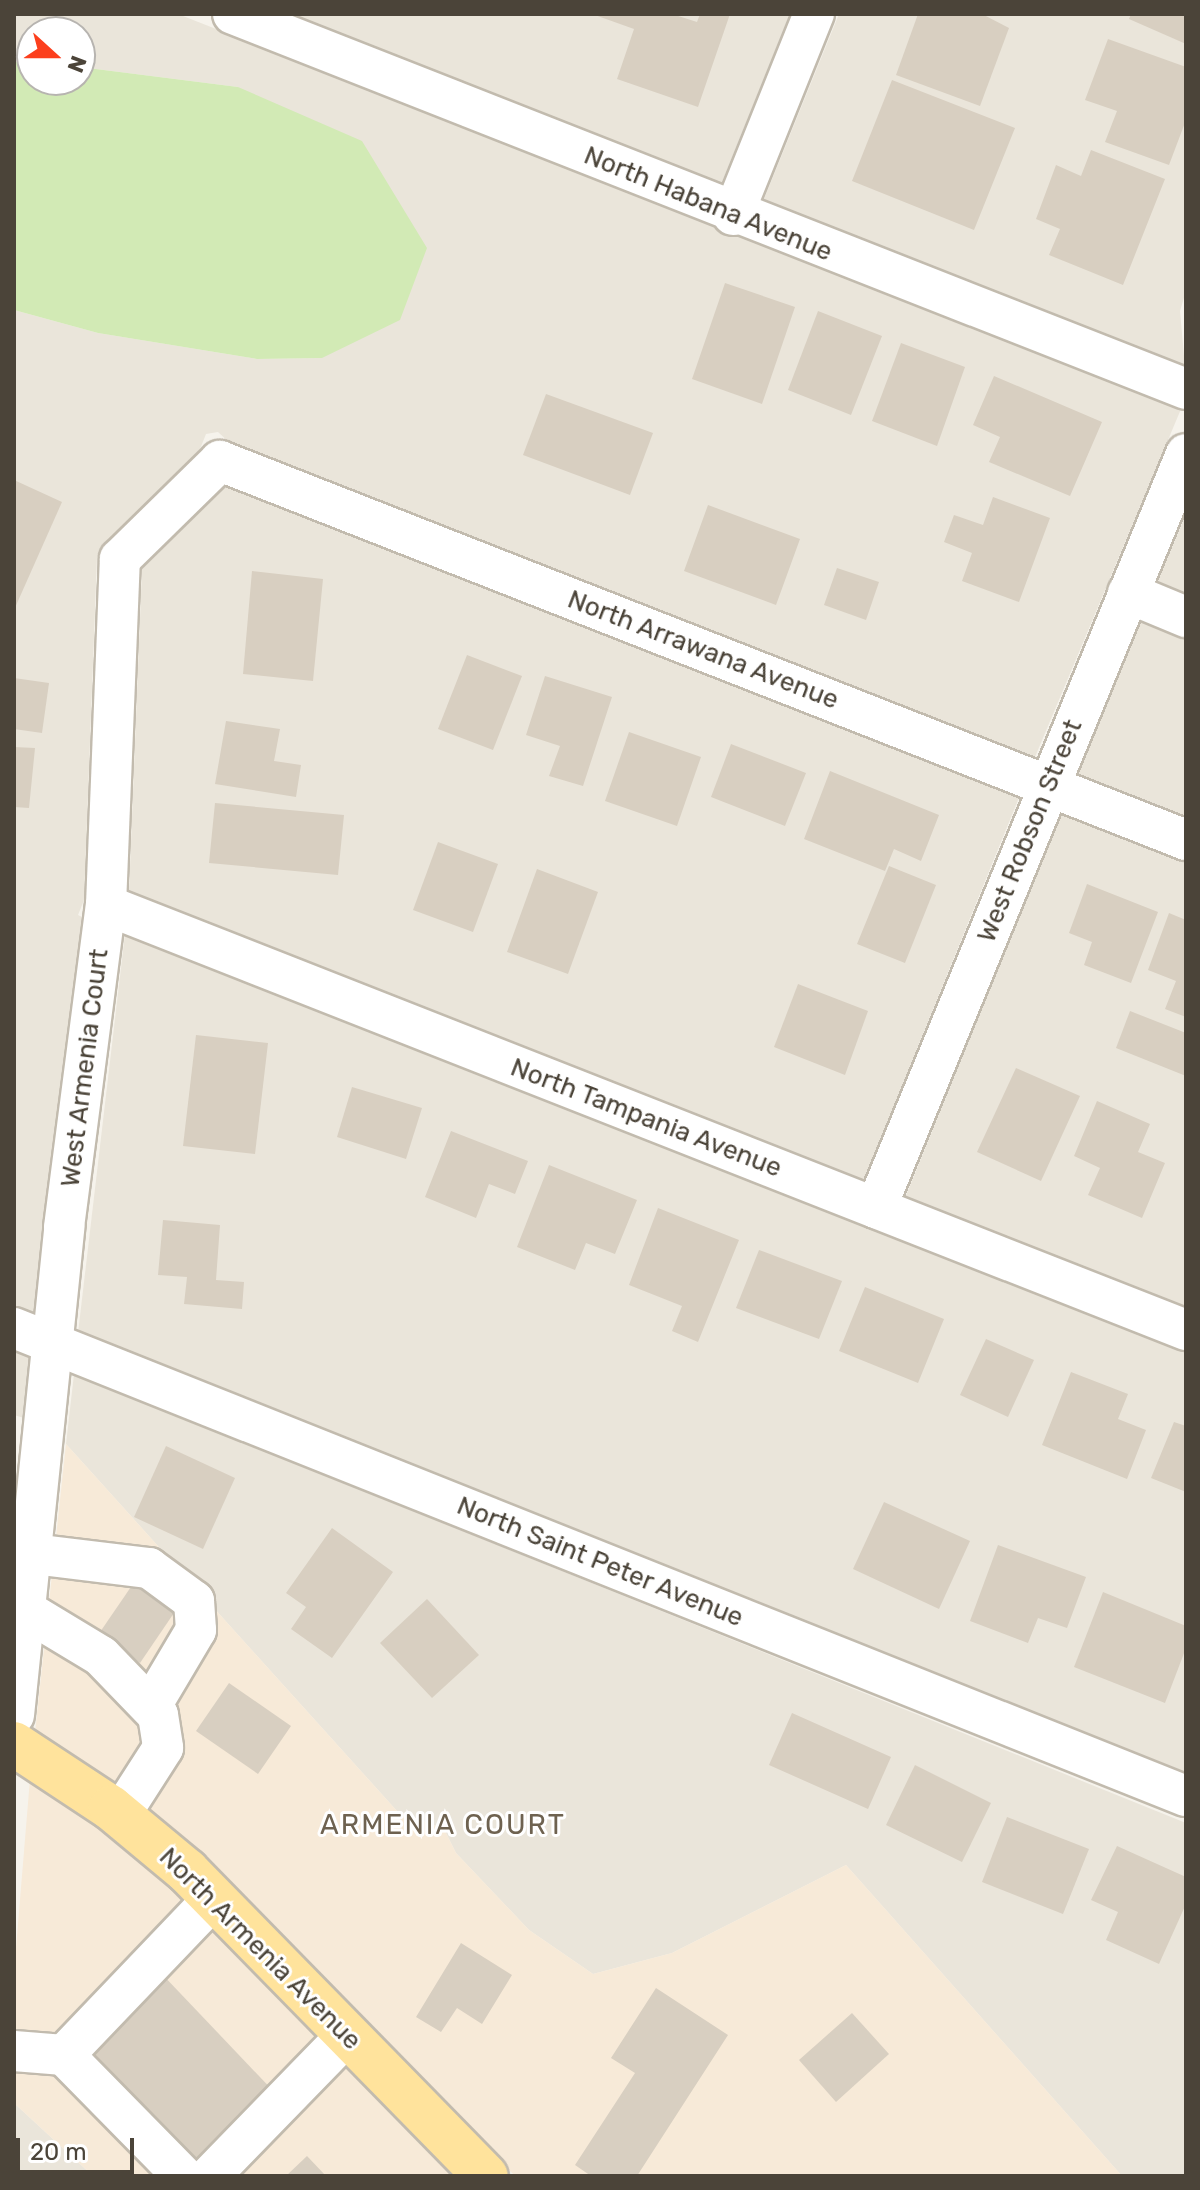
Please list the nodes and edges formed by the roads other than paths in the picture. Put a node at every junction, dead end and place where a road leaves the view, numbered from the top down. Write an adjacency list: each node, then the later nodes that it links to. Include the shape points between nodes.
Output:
1 (233, 14): 3 (street, North Habana Avenue)
2 (814, 14): 3 (street)
3 (733, 215): 4 (street, North Habana Avenue)
4 (1186, 389)
5 (1186, 454): 7 (street, West Robson Street)
6 (220, 461): 9 (street, North Arrawana Avenue); 11 (street, West Armenia Court, via 120,559)
7 (1128, 593): 8 (street); 9 (street, West Robson Street)
8 (1186, 617)
9 (1049, 784): 10 (street, North Arrawana Avenue); 12 (street, West Robson Street)
10 (1186, 840)
11 (106, 905): 12 (street, North Tampania Avenue); 15 (street, West Armenia Court)
12 (876, 1208): 14 (street, North Tampania Avenue)
13 (14, 1328): 15 (street, North Saint Peter Avenue)
14 (1186, 1330)
15 (54, 1345): 16 (street, West Armenia Court); 21 (street, North Saint Peter Avenue)
16 (33, 1554): 17 (street, West Armenia Court); 18 (street, via 149,1568 194,1601 196,1630)
17 (28, 1612): 18 (street, via 101,1656); 19 (street, West Armenia Court)
18 (152, 1704): 22 (street, via 163,1748)
19 (14, 1715)
20 (14, 1744): 22 (main road, North Armenia Avenue)
21 (1186, 1796)
22 (120, 1815): 23 (main road, North Armenia Avenue)
23 (214, 1898): 24 (main road, North Armenia Avenue); 26 (street)
24 (347, 2035): 28 (street); 29 (main road, North Armenia Avenue)
25 (14, 2051): 26 (street)
26 (64, 2055): 27 (street)
27 (183, 2176)
28 (210, 2176)
29 (486, 2176)

